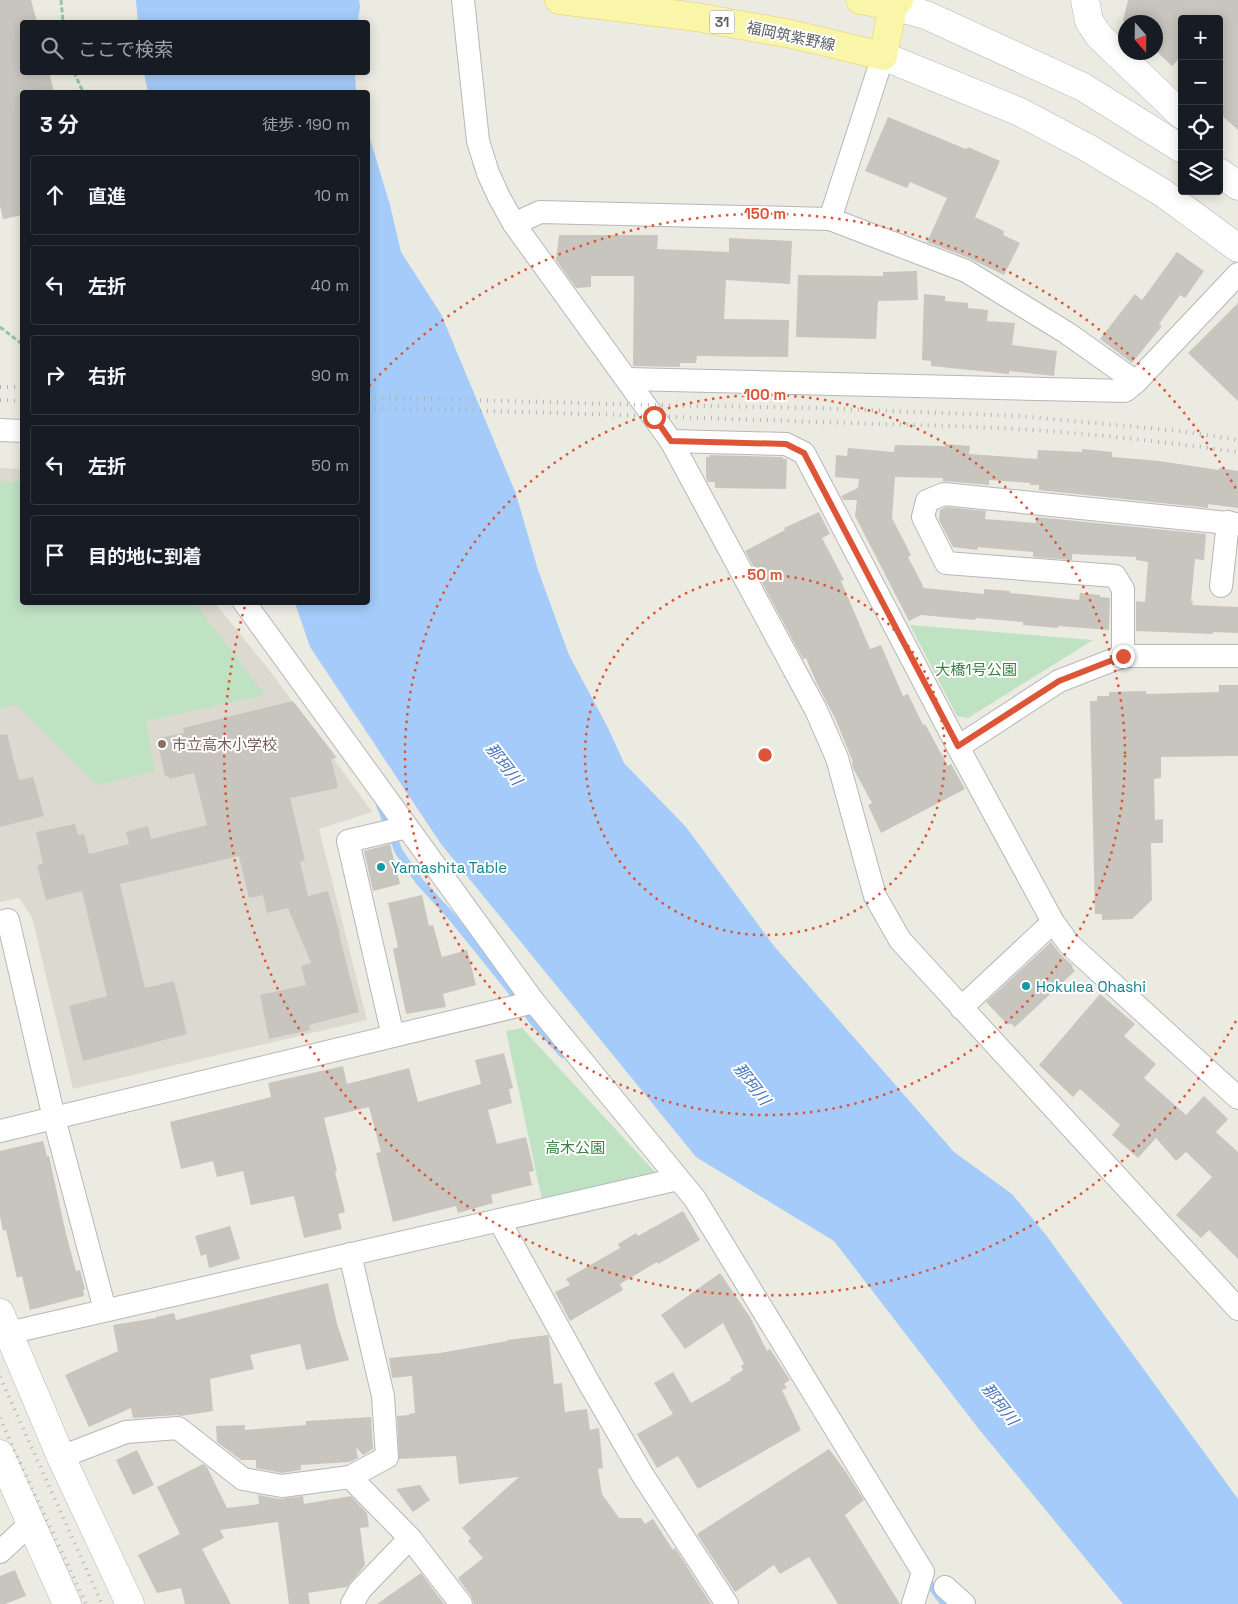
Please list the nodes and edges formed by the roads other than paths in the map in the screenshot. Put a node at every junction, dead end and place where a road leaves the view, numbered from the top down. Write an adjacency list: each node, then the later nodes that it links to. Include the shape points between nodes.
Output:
1 (463, 0): 11 (street, via 478,141 488,174)
2 (560, 0): 6 (main road, 福岡筑紫野線 / 31)
3 (860, 0): 5 (main road)
4 (1085, 0): 8 (street, via 1089,21 1099,36)
5 (896, 3): 7 (main road); 9 (street, via 1082,87)
6 (696, 9): 7 (main road, 福岡筑紫野線 / 31)
7 (883, 56): 10 (street); 12 (street, via 1020,112 1086,146 1163,193)
8 (1178, 111)
9 (1178, 147)
10 (830, 220): 11 (street, via 540,212); 15 (street, via 966,271 1067,333)
11 (514, 224): 14 (street)
12 (1238, 248)
13 (1238, 274): 15 (street)
14 (627, 379): 15 (street, via 1125,390); 18 (street)
15 (1136, 382)
16 (0, 430): 17 (street)
17 (20, 431)
18 (671, 441): 24 (street, via 786,444 804,453); 29 (street, via 816,710 837,758 875,896 900,940)
19 (1233, 523): 20 (street); 22 (street, via 944,494 927,501 923,517 946,563 1115,576 1124,589)
20 (1220, 586)
21 (246, 605): 25 (street)
22 (1123, 656): 23 (street); 24 (street, via 1059,681)
23 (1238, 656)
24 (958, 746): 27 (street)
25 (408, 827): 28 (street); 30 (street, via 348,842)
26 (0, 922): 32 (street, via 8,920)
27 (1053, 922): 29 (street); 31 (street, via 1069,944)
28 (534, 1002): 30 (street); 34 (street)
29 (961, 1008): 38 (street)
30 (393, 1036): 32 (street)
31 (1238, 1098)
32 (54, 1118): 33 (street); 37 (street)
33 (0, 1131)
34 (678, 1179): 35 (street); 52 (street, via 695,1199 924,1572)
35 (499, 1220): 36 (street); 51 (street, via 642,1474)
36 (350, 1254): 37 (street); 42 (street, via 383,1396 387,1457)
37 (105, 1310): 39 (street)
38 (1238, 1310)
39 (4, 1323): 41 (street)
40 (0, 1454): 43 (street)
41 (60, 1457): 42 (street, via 126,1432 178,1428 243,1479 282,1486); 48 (street)
42 (350, 1477): 44 (street)
43 (31, 1523): 45 (street); 47 (street)
44 (410, 1538): 49 (street, via 360,1590); 50 (street)
45 (0, 1552)
46 (945, 1587): 53 (street)
47 (67, 1604)
48 (130, 1604)
49 (352, 1604)
50 (460, 1604)
51 (727, 1604)
52 (913, 1604)
53 (964, 1604)

